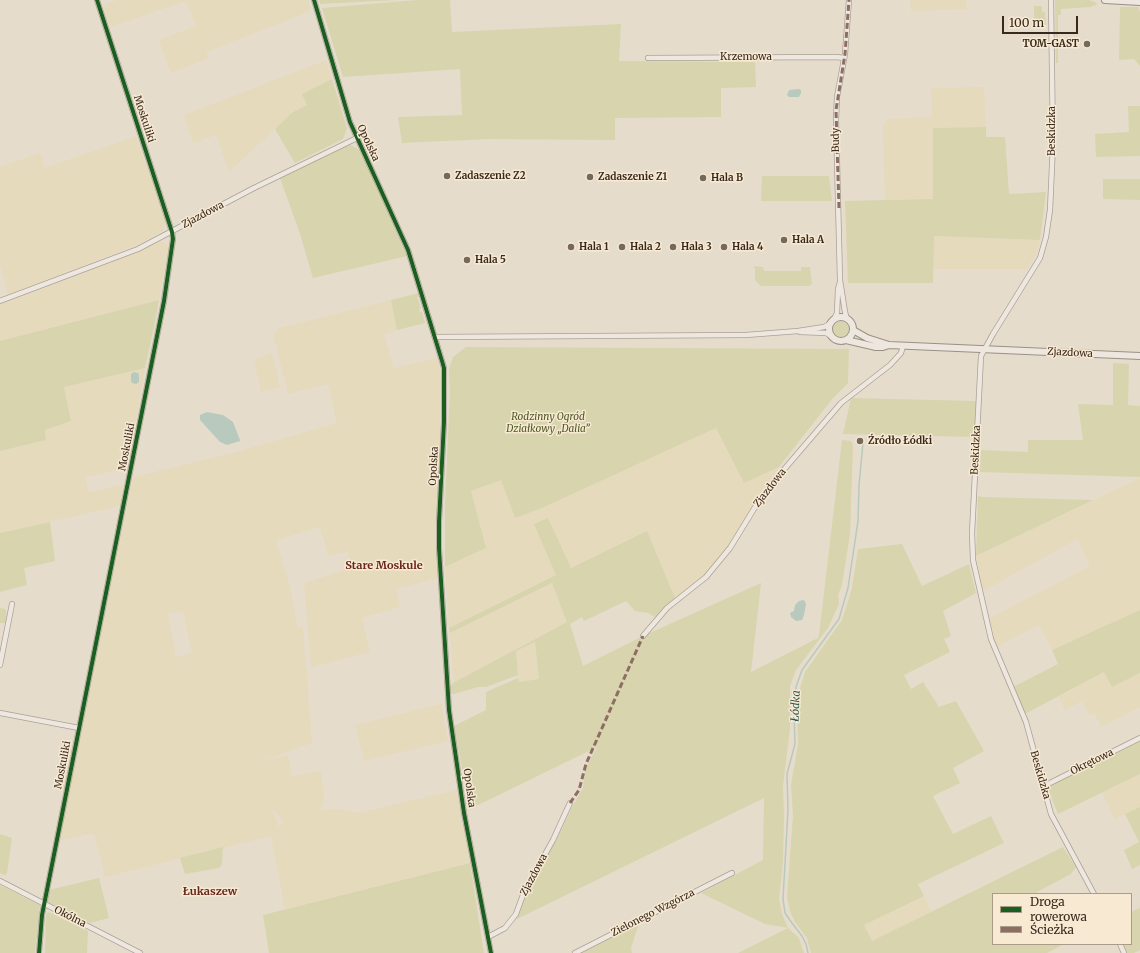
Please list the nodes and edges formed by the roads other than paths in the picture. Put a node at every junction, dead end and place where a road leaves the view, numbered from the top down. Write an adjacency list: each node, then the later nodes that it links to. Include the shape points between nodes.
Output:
1 (97, 0): 10 (street, Moskuliki)
2 (314, 0): 9 (street, Opolska, via 348,116)
3 (849, 0): 8 (street, Budy)
4 (1051, 0): 22 (street, Beskidzka, via 1052,160 1046,237 1036,265)
5 (1105, 0): 6 (street)
6 (1140, 2)
7 (648, 58): 8 (street, Krzemowa)
8 (844, 58): 11 (street, Budy, via 836,115)
9 (357, 138): 10 (street, Zjazdowa, via 254,188); 18 (street, Opolska, via 408,250)
10 (172, 232): 12 (street, Zjazdowa, via 131,252); 28 (street, Moskuliki, via 173,244 164,301)
11 (840, 280): 13 (street, Budy); 14 (street, Budy, via 837,313)
12 (0, 302)
13 (847, 319): 14 (street, via 839,317); 15 (street, via 851,322)
14 (833, 321): 16 (street, via 824,326); 17 (street, via 829,331)
15 (853, 330): 19 (street, via 852,335); 20 (street, Zjazdowa, via 866,338)
16 (798, 332): 17 (street, via 826,333); 18 (street, via 738,335)
17 (831, 336): 19 (street, via 838,341)
18 (435, 337): 36 (street, Opolska, via 444,368 439,548 449,710 464,813)
19 (846, 340): 20 (street, Zjazdowa, via 876,347)
20 (889, 345): 21 (street, Zjazdowa)
21 (903, 346): 22 (street, Zjazdowa); 25 (street, Zjazdowa, via 902,353 897,358 841,403 762,497 730,548 711,571 667,608)
22 (984, 350): 23 (street, Zjazdowa); 30 (street, Beskidzka, via 980,370 973,560 991,639 1026,722)
23 (1140, 356)
24 (12, 604): 26 (street)
25 (643, 636)
26 (0, 665)
27 (0, 713): 28 (street)
28 (78, 728): 35 (street, Moskuliki)
29 (1140, 738): 30 (street, Okrętowa)
30 (1044, 786): 34 (street, Beskidzka, via 1051,814)
31 (570, 803): 36 (street, Zjazdowa, via 524,892 516,914 506,928)
32 (732, 873): 40 (street, Zielonego Wzgórza)
33 (0, 881): 35 (street, Okólna)
34 (1093, 893)
35 (44, 904): 37 (street, Moskuliki); 38 (street, Okólna)
36 (488, 937): 39 (street, Opolska)
37 (39, 953)
38 (140, 953)
39 (491, 953)
40 (575, 953)

